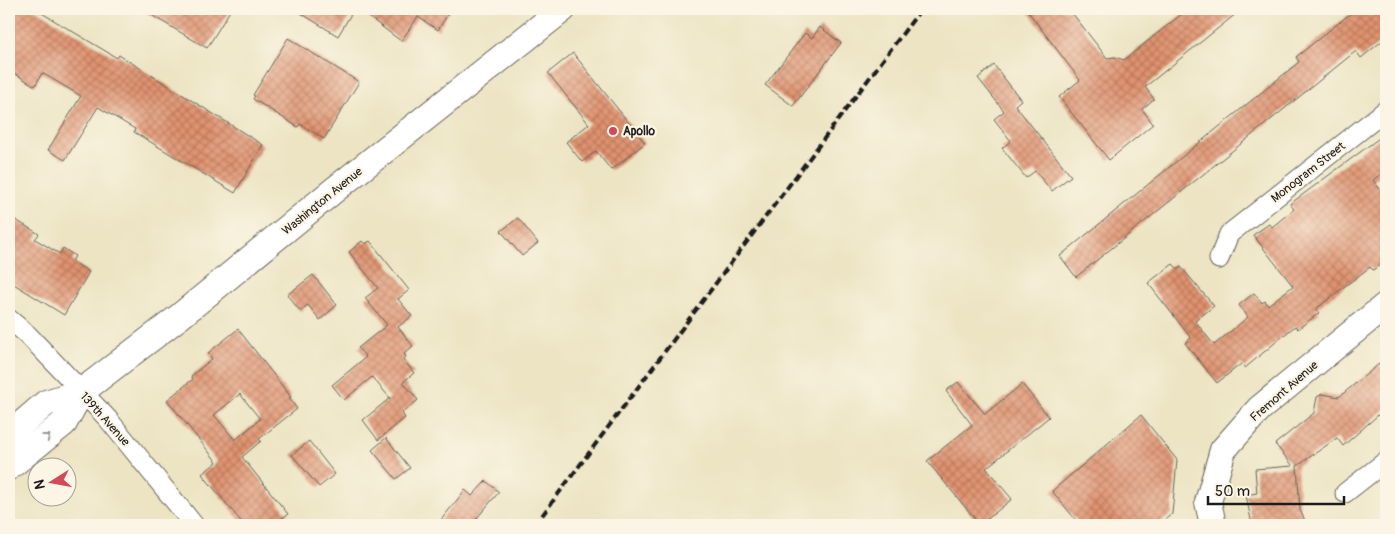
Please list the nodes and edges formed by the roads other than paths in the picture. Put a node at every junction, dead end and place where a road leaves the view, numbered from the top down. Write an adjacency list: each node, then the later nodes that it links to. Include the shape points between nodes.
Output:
1 (562, 9): 6 (main road, Washington Avenue)
2 (1386, 110): 3 (street, Monogram Street, via 1229,234)
3 (1219, 259)
4 (1386, 306): 12 (main road, Fremont Avenue, via 1259,409 1223,450 1208,502)
5 (9, 319): 6 (street, 139th Avenue)
6 (81, 392): 7 (main road, Washington Avenue, via 46,403); 9 (main road, Washington Avenue, one-way to 6, via 64,423); 11 (street, 139th Avenue, via 108,419)
7 (9, 435)
8 (1386, 461): 10 (street)
9 (9, 467)
10 (1345, 493)
11 (194, 525)
12 (1213, 525)

